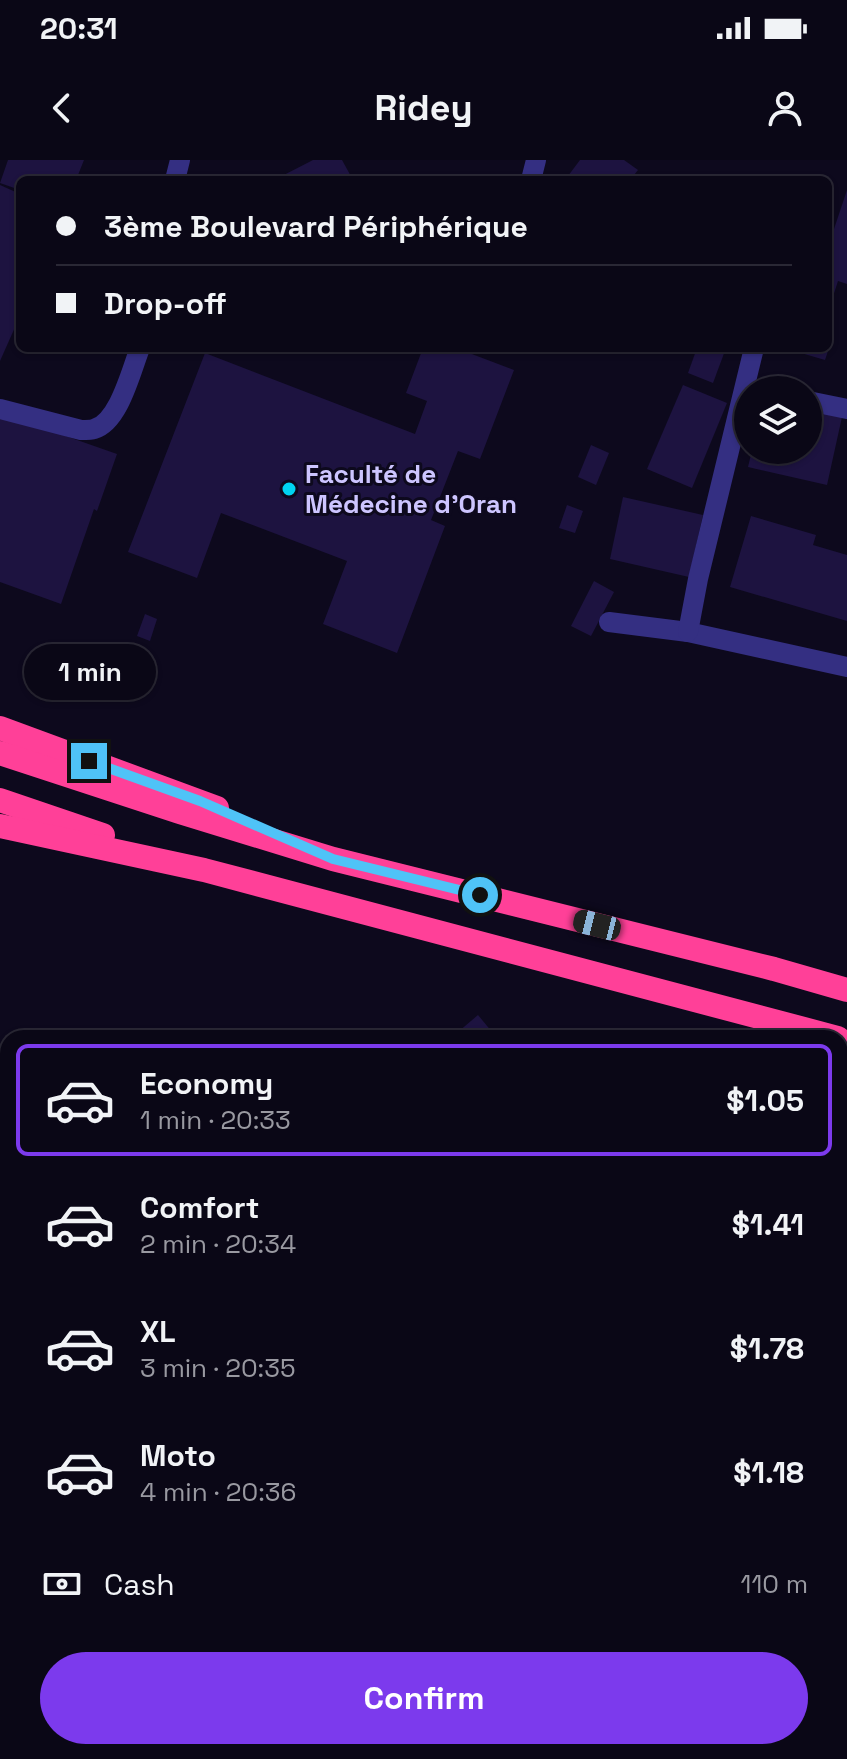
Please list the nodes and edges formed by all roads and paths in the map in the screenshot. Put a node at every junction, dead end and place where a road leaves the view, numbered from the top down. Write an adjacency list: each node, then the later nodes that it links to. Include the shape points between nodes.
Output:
1 (138, 352): 5 (street, via 116,410 93,430)
2 (754, 352): 3 (street)
3 (751, 376)
4 (822, 404): 6 (street)
5 (0, 409)
6 (847, 409)
7 (734, 445): 9 (street)
8 (609, 622): 9 (street)
9 (688, 632): 10 (street)
10 (847, 667)
11 (0, 728): 15 (highway, via 200,801)
12 (0, 753): 15 (highway)
13 (0, 800): 16 (highway)
14 (0, 826): 16 (highway)
15 (333, 859): 17 (highway)
16 (204, 870): 18 (highway)
17 (847, 990)
18 (809, 1030)

